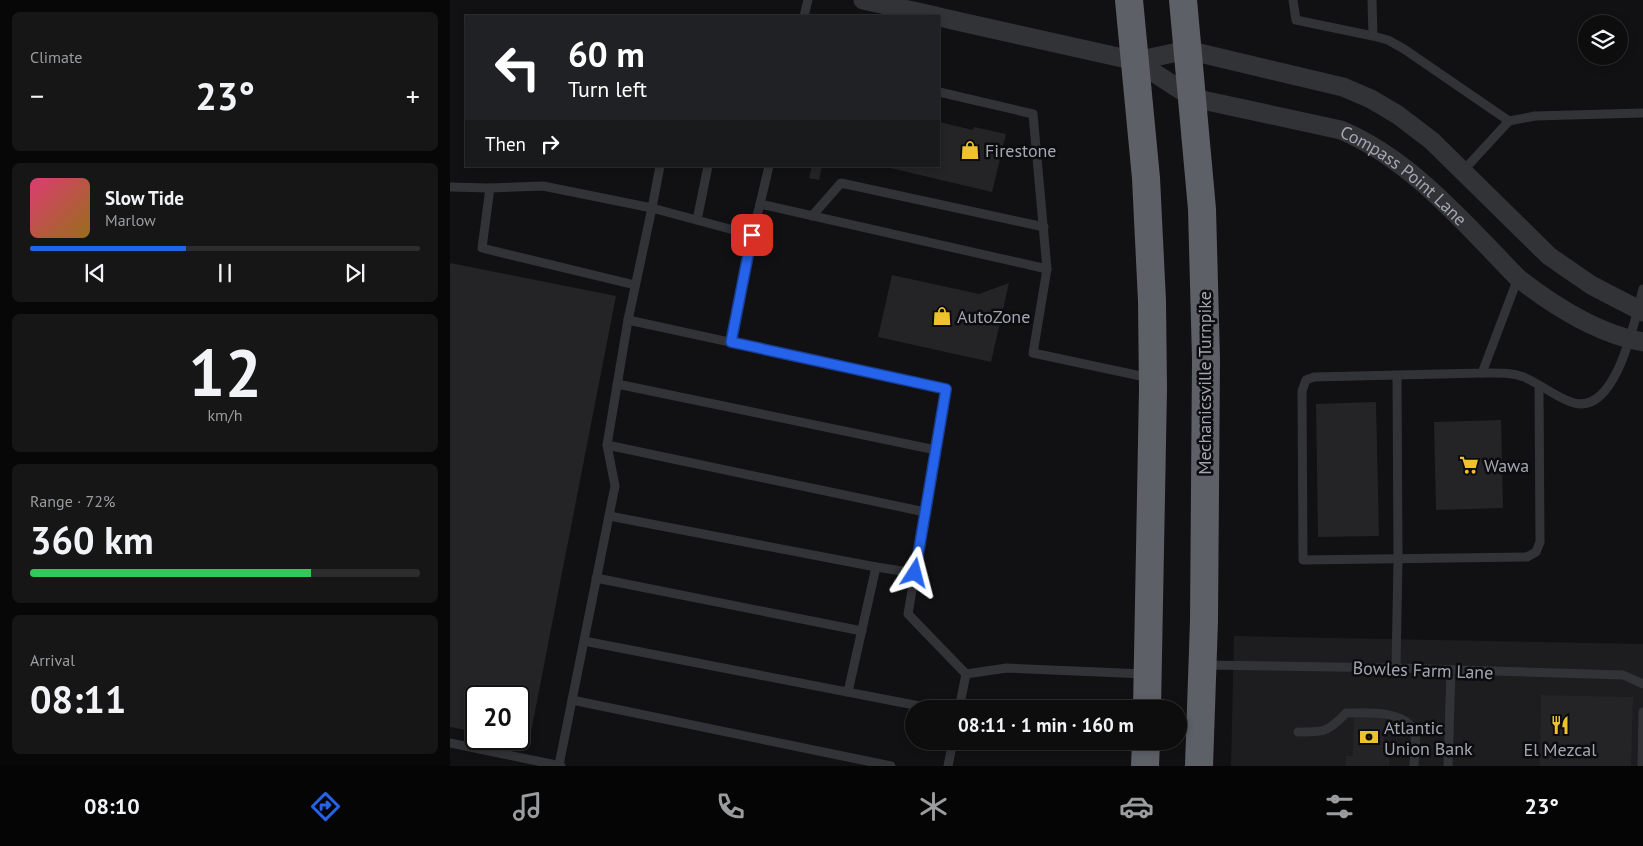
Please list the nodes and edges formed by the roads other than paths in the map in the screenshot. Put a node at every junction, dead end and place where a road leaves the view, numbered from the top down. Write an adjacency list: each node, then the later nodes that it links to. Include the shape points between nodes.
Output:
1 (808, 0): 7 (lane)
2 (863, 0): 8 (street, Compass Point Lane)
3 (1129, 0): 12 (highway)
4 (1183, 0): 11 (highway, Mechanicsville Turnpike)
5 (1293, 0): 10 (lane, via 1296,20)
6 (1372, 0): 10 (lane)
7 (804, 15)
8 (933, 15)
9 (940, 16): 12 (street, Compass Point Lane)
10 (1374, 36): 16 (lane, via 1404,49)
11 (1187, 50): 12 (street, Compass Point Lane); 14 (highway, Mechanicsville Turnpike); 20 (street, Compass Point Lane, via 1343,87 1371,99 1432,141)
12 (1136, 61): 14 (street, Compass Point Lane); 39 (highway, via 1146,178)
13 (940, 92): 27 (lane, via 1033,114)
14 (1193, 98): 30 (street, Compass Point Lane, via 1341,130 1362,139 1427,187); 52 (highway, Mechanicsville Turnpike, via 1202,209 1206,359)
15 (1643, 113): 16 (lane, via 1535,116)
16 (1509, 121): 20 (lane)
17 (660, 167): 24 (lane)
18 (708, 167): 26 (lane)
19 (769, 167): 23 (lane)
20 (1462, 172): 33 (street, Compass Point Lane, via 1549,256 1591,285)
21 (450, 188): 22 (lane)
22 (490, 188): 24 (lane, via 543,186); 31 (lane, via 482,248)
23 (760, 204): 25 (lane); 28 (lane)
24 (652, 208): 26 (lane); 31 (lane)
25 (812, 216): 27 (lane, via 841,183); 29 (lane)
26 (697, 220): 28 (lane)
27 (1044, 227): 29 (lane)
28 (752, 235): 36 (lane)
29 (1047, 270): 39 (lane, via 1033,353)
30 (1518, 278): 35 (street, Compass Point Lane, via 1593,325); 37 (lane)
31 (635, 284): 34 (lane)
32 (1643, 289): 33 (lane)
33 (1640, 311): 35 (lane)
34 (628, 320): 36 (lane); 40 (lane)
35 (1636, 341): 41 (lane, via 1604,393 1594,402 1581,405 1570,402)
36 (731, 342): 43 (lane, via 946,389)
37 (1482, 373): 38 (lane); 41 (lane, via 1507,373)
38 (1397, 376): 46 (lane); 46 (lane, via 1314,377 1306,380 1302,391 1303,560)
39 (1154, 379): 56 (highway)
40 (617, 384): 42 (lane); 43 (lane)
41 (1539, 386): 46 (lane, via 1540,542 1536,552 1527,557)
42 (607, 445): 44 (lane); 45 (lane, via 615,486)
43 (936, 450): 44 (lane)
44 (925, 512): 48 (lane)
45 (609, 516): 47 (lane); 49 (lane)
46 (1398, 559): 53 (lane)
47 (876, 567): 48 (lane); 50 (lane)
48 (915, 573): 55 (lane, via 908,614)
49 (596, 578): 50 (lane); 51 (lane)
50 (862, 631): 58 (lane)
51 (584, 641): 58 (lane); 59 (lane)
52 (1202, 665): 53 (lane, Bowles Farm Lane); 72 (highway, Mechanicsville Turnpike)
53 (1396, 668): 54 (lane, Bowles Farm Lane)
54 (1451, 671): 57 (lane, Bowles Farm Lane, via 1623,676); 74 (lane)
55 (966, 674): 56 (lane, via 1006,668); 60 (lane)
56 (1148, 674): 61 (highway)
57 (1643, 684)
58 (848, 692): 62 (lane)
59 (572, 700): 68 (lane); 69 (lane)
60 (961, 700)
61 (1147, 700)
62 (905, 703)
63 (1643, 712): 75 (lane)
64 (1298, 732): 73 (lane, via 1329,730 1346,713 1380,712 1395,716 1409,724 1415,734)
65 (450, 743): 68 (lane)
66 (951, 750): 70 (lane)
67 (1146, 750): 71 (highway)
68 (560, 766)
69 (891, 766)
70 (948, 766)
71 (1145, 766)
72 (1199, 766)
73 (1414, 766)
74 (1448, 766)
75 (1642, 766)

